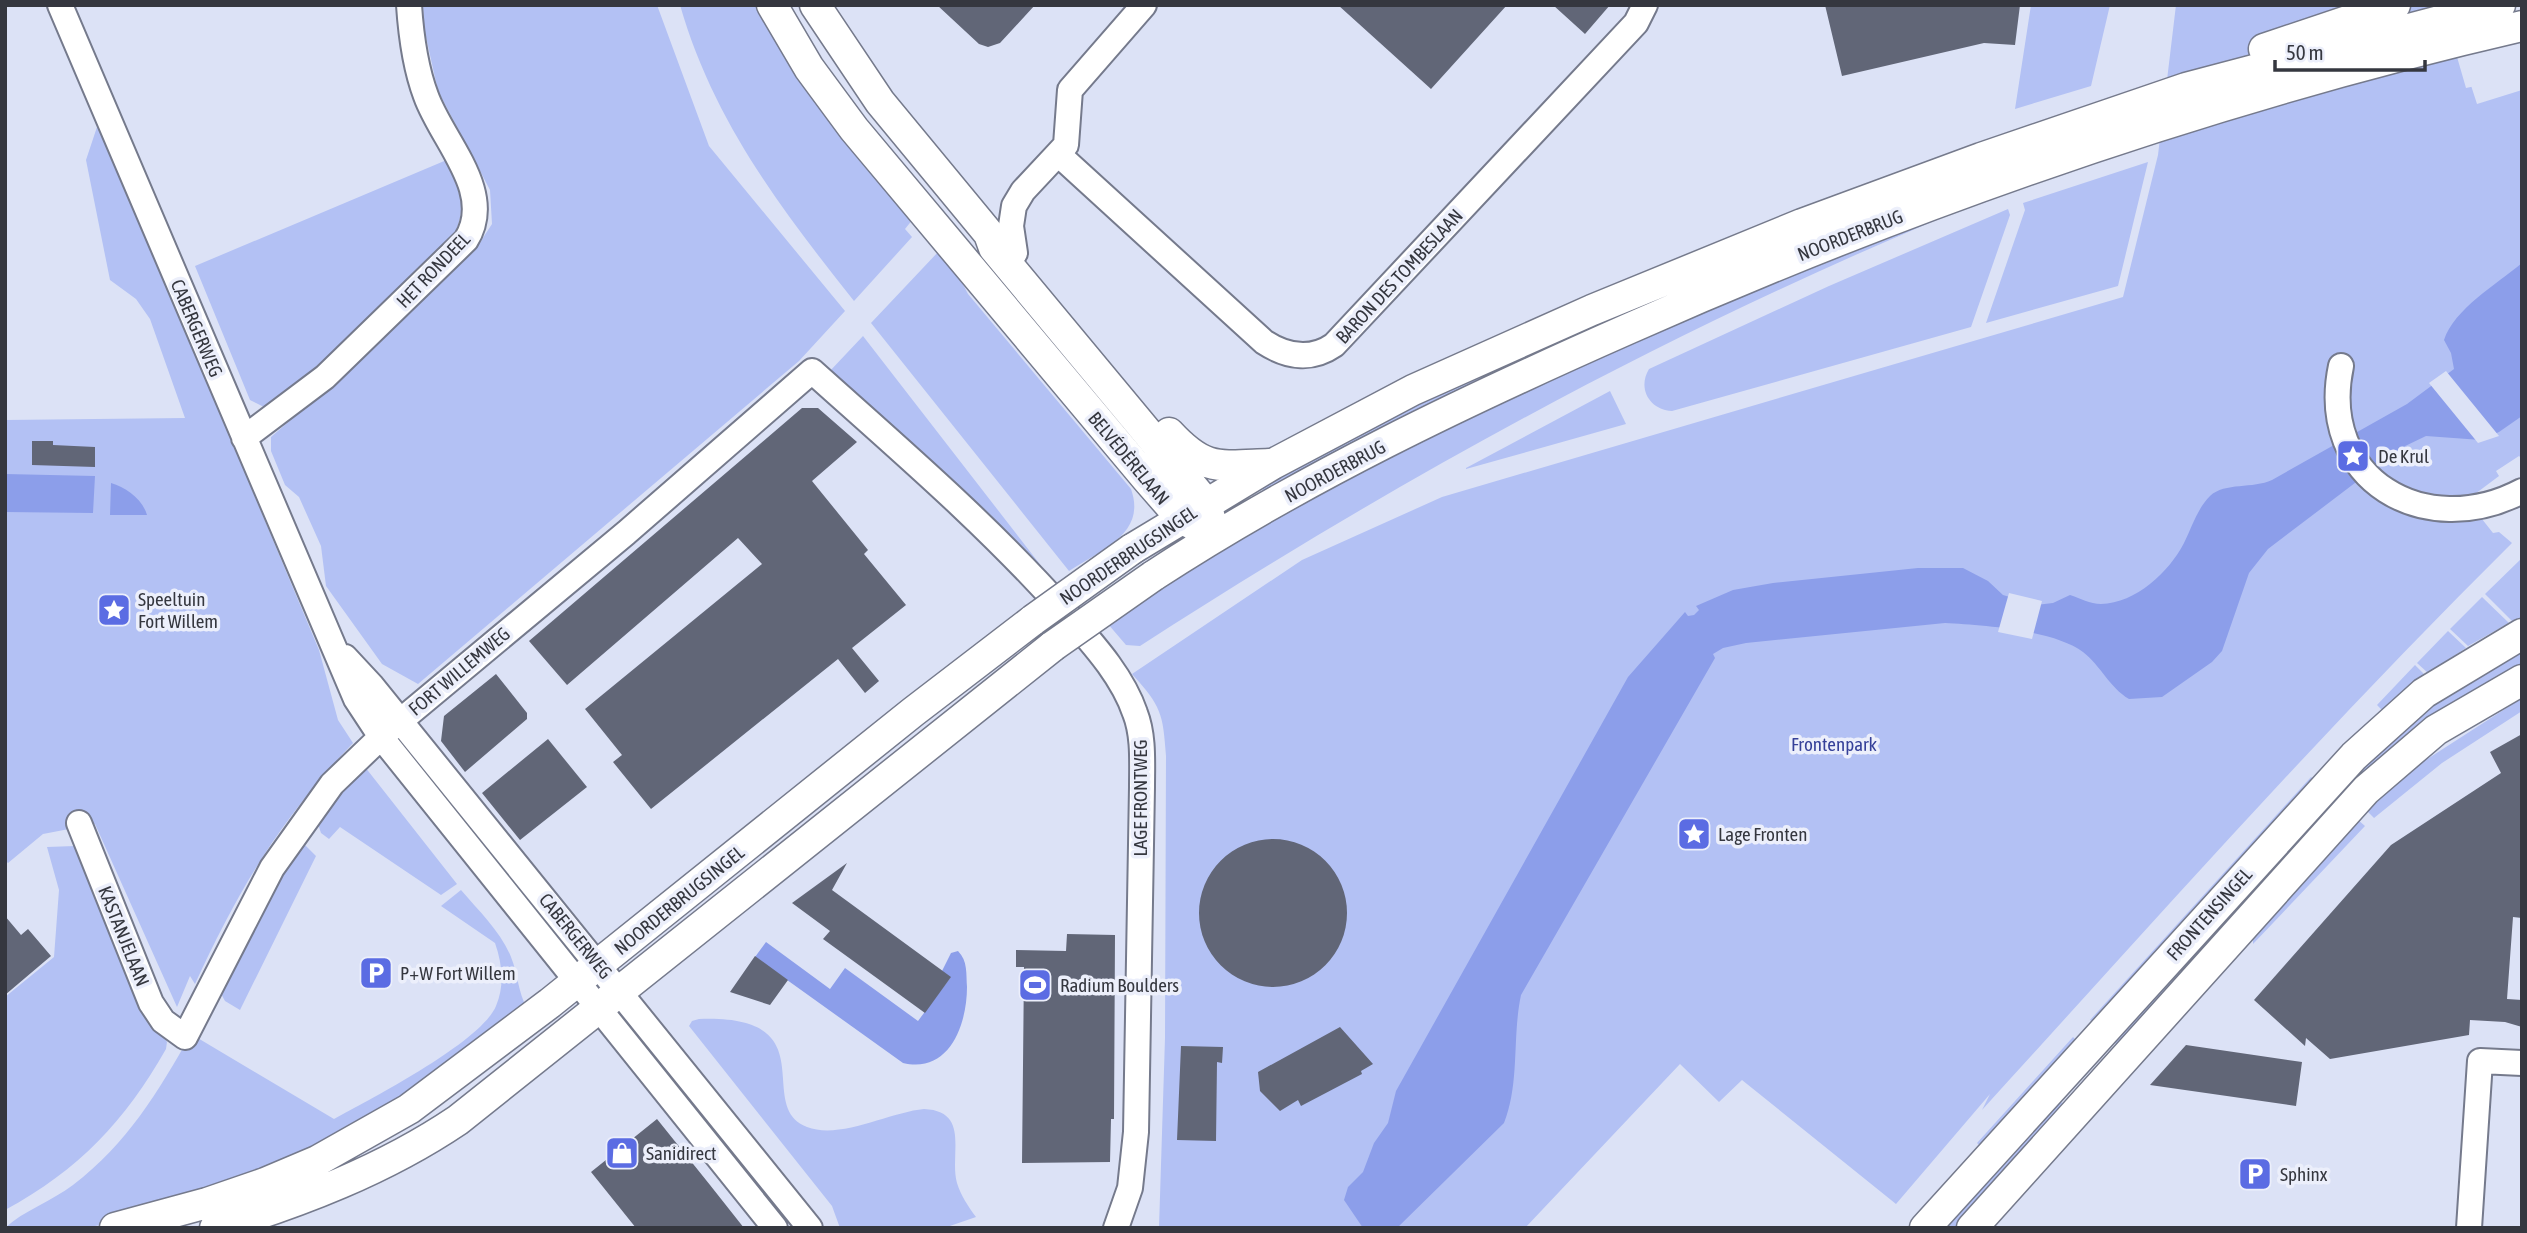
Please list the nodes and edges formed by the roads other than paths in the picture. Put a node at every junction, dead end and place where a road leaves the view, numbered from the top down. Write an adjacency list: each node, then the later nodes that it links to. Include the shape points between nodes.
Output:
1 (60, 5): 15 (street, CABERGERWEG)
2 (409, 5): 15 (street, HET RONDEEL, via 411,36 426,96 477,197 474,226 466,240 325,377)
3 (772, 5): 19 (main road, BELVÉDÈRELAAN, via 809,68 854,129)
4 (815, 5): 11 (main road, BELVÉDÈRELAAN, via 880,102)
5 (1144, 5): 10 (street, via 1070,90 1067,141)
6 (1645, 5): 10 (street, BARON DES TOMBESLAAN, via 1636,23 1416,260 1335,345 1314,355 1286,354 1264,342)
7 (2395, 5): 9 (main road, via 2277,44)
8 (2509, 25): 9 (main road, NOORDERBRUG); 20 (main road, NOORDERBRUG, via 2271,91 1908,213 1706,294 1427,422)
9 (2186, 88): 16 (main road, NOORDERBRUG, via 1862,202 1592,310 1413,390)
10 (1058, 155): 12 (street, via 1014,206)
11 (989, 233): 12 (main road); 18 (main road, BELVÉDÈRELAAN, via 994,248)
12 (1015, 253): 16 (main road, via 1192,456 1210,464)
13 (2342, 366): 17 (street, via 2337,399 2344,434 2363,470 2386,491 2418,506 2448,511 2486,507)
14 (812, 371): 24 (street, FORT WILLEMWEG); 35 (street, LAGE FRONTWEG, via 1023,564 1093,645 1136,715 1142,751 1136,1132 1130,1188)
15 (244, 438): 22 (street, CABERGERWEG)
16 (1273, 464): 18 (main road, NOORDERBRUG)
17 (2522, 491)
18 (1206, 503): 19 (main road, NOORDERBRUGSINGEL); 20 (main road, BELVÉDÈRELAAN)
19 (1181, 518): 20 (main road, BELVÉDÈRELAAN); 27 (main road, NOORDERBRUGSINGEL, bridge, via 1033,620 913,712)
20 (1215, 536): 28 (main road, NOORDERBRUGSINGEL, bridge, via 989,694)
21 (2522, 634): 36 (main road, FRONTENSINGEL, via 2424,693 2354,756)
22 (337, 649): 24 (street, CABERGERWEG); 25 (street, CABERGERWEG, via 356,699)
23 (2522, 680): 37 (main road, FRONTENSINGEL, via 2436,730 2365,790)
24 (400, 720): 25 (street, FORT WILLEMWEG); 27 (street, CABERGERWEG)
25 (381, 737): 27 (street, CABERGERWEG); 29 (street, FORT WILLEMWEG, via 332,784 272,868)
26 (79, 823): 29 (street, KASTANJELAAN, via 151,1003 163,1021)
27 (588, 973): 28 (street, CABERGERWEG); 31 (main road, NOORDERBRUGSINGEL, via 445,1084 337,1150 237,1193)
28 (610, 1001): 32 (main road, NOORDERBRUGSINGEL, via 458,1120 401,1155 328,1188); 33 (street, CABERGERWEG); 34 (street, CABERGERWEG)
29 (186, 1037)
30 (2522, 1063): 38 (street, via 2480,1061)
31 (115, 1228)
32 (215, 1228)
33 (775, 1228)
34 (810, 1228)
35 (1116, 1228)
36 (1925, 1228)
37 (1972, 1228)
38 (2469, 1228)

